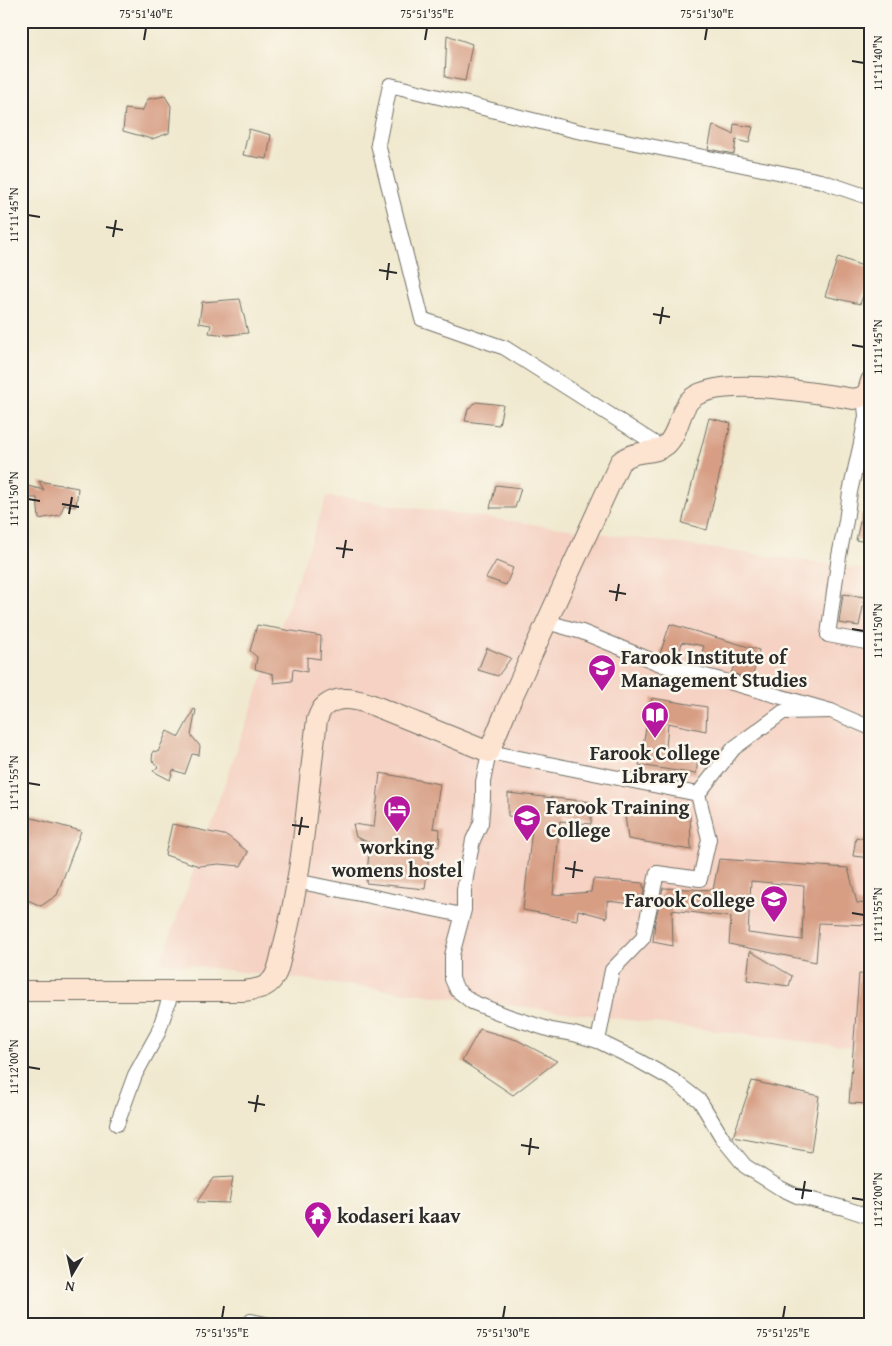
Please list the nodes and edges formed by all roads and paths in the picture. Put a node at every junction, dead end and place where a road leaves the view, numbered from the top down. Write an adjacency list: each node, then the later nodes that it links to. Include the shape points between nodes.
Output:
1 (871, 198): 3 (street, via 821,182 577,131 390,86 378,144 422,319 505,348)
2 (869, 392): 3 (main road, via 854,399 782,389 739,387 707,390 688,402 672,438); 5 (street, via 828,635)
3 (662, 448): 4 (main road, via 626,456 620,462)
4 (547, 622): 6 (street, via 582,632 663,665); 8 (main road)
5 (871, 643)
6 (831, 711): 7 (street); 9 (street, via 783,712 734,748)
7 (871, 728)
8 (489, 752): 9 (street); 10 (main road, via 370,704 344,699 333,701 323,708 316,720); 11 (street, via 483,782 481,823 468,865)
9 (698, 794): 14 (street, via 709,839 700,879 657,872 643,938 612,970)
10 (296, 882): 11 (street); 13 (main road, via 287,933 272,980 260,989 244,991)
11 (462, 915): 14 (street, via 452,955 452,979 457,990 472,1002 510,1017)
12 (21, 991): 13 (main road)
13 (172, 991): 15 (street, via 158,1033 135,1075)
14 (598, 1041): 16 (street, via 673,1080 700,1101 723,1139 745,1166 797,1196)
15 (117, 1124)
16 (871, 1216)
17 (250, 1325): 18 (street, via 252,1321)
18 (270, 1325)

